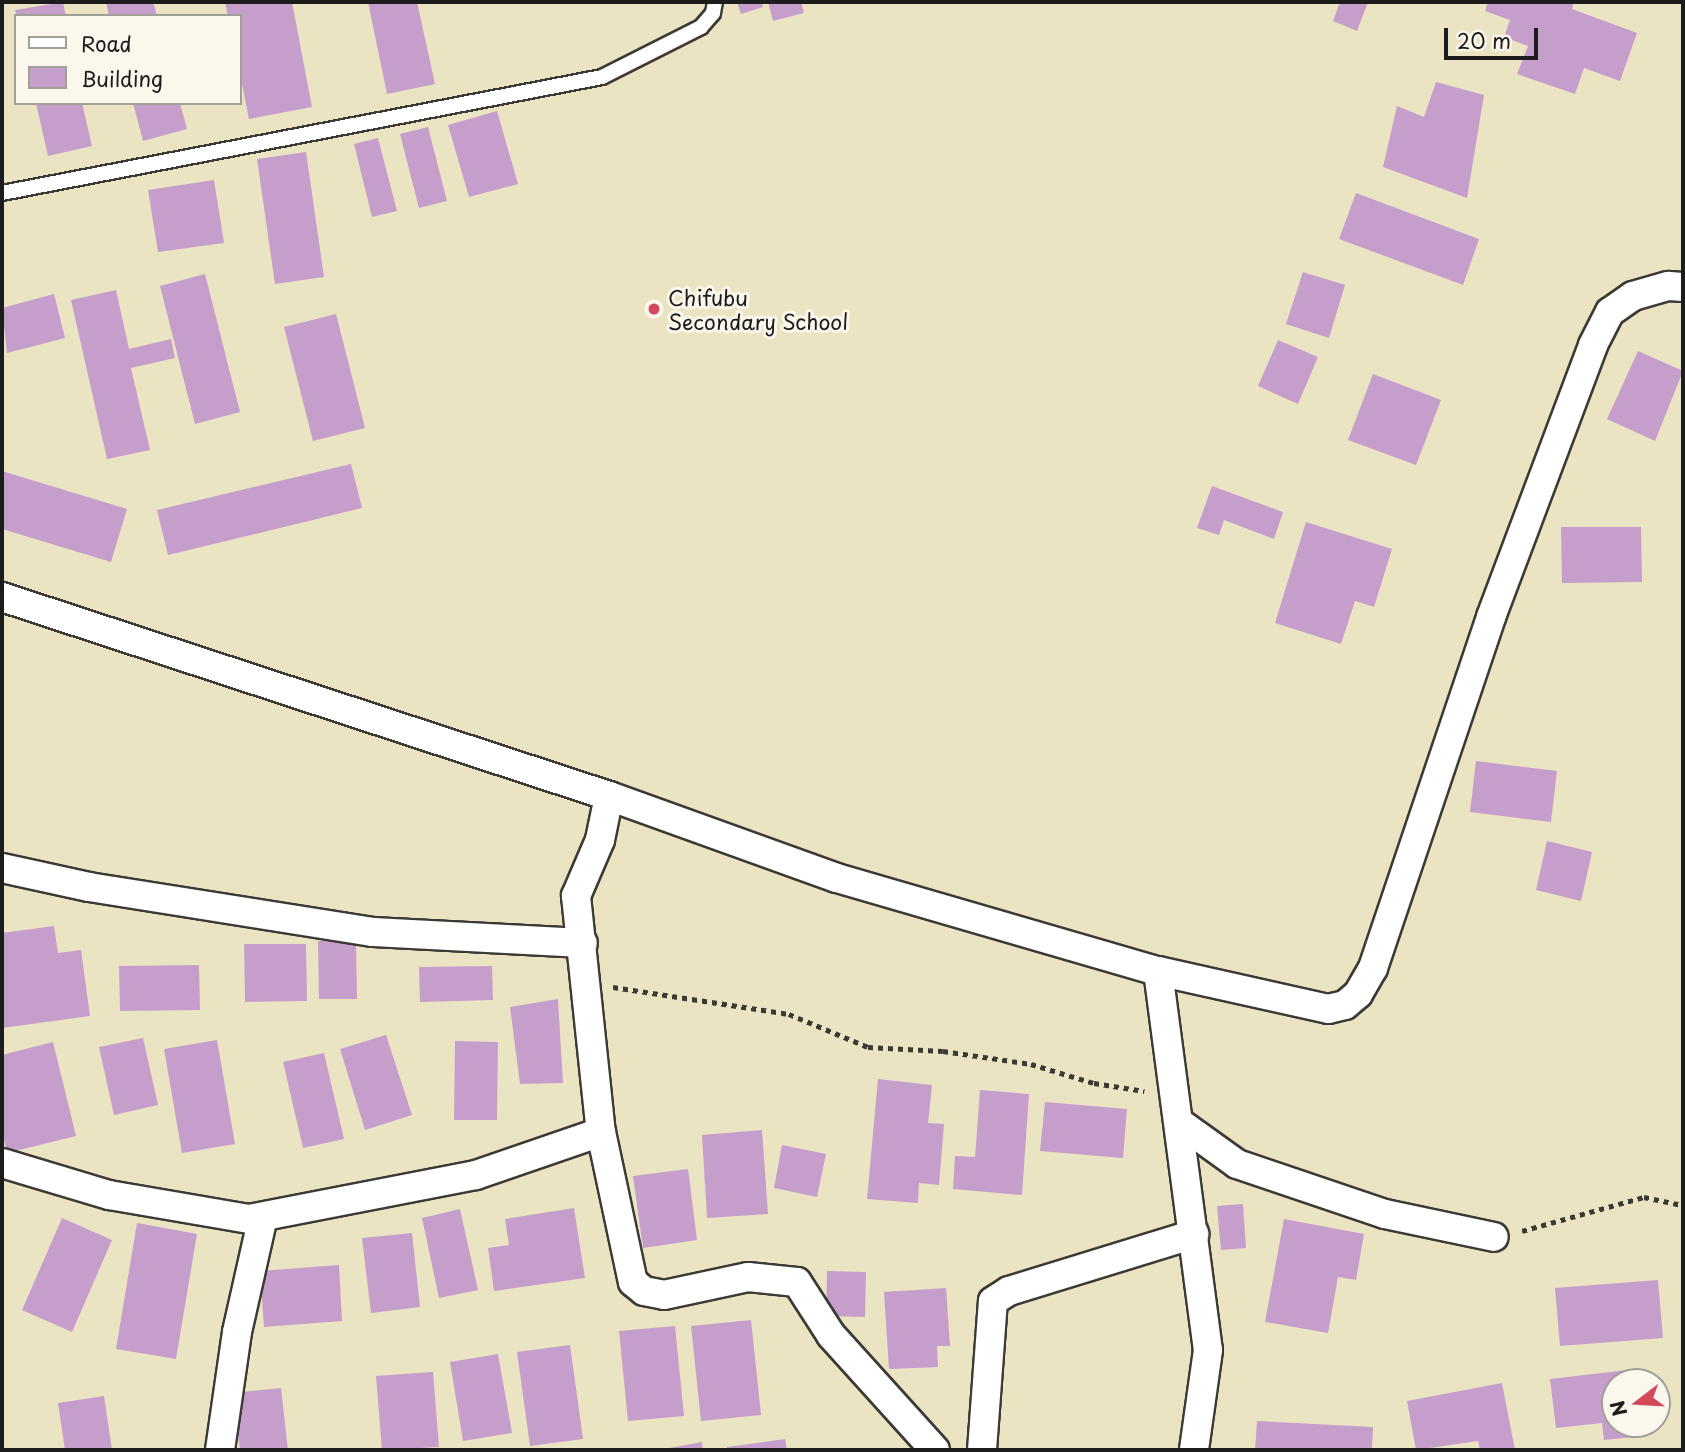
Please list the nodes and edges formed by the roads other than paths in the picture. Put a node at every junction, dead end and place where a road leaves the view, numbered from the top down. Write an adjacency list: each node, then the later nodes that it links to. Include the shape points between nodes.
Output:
1 (715, 2): 2 (lane, via 713,13 701,27 602,78)
2 (2, 193)
3 (1683, 287): 8 (street, via 1669,285 1633,296 1610,312 1593,345 1460,707 1373,968 1358,994 1345,1005 1328,1009)
4 (2, 597): 5 (street)
5 (609, 796): 7 (street, via 600,840 576,896); 8 (street, via 837,878)
6 (2, 868): 7 (street, via 89,887 373,932)
7 (583, 943): 10 (street)
8 (1158, 971): 9 (street)
9 (1178, 1109): 13 (street); 14 (street, via 1237,1164 1385,1214)
10 (601, 1132): 12 (street, via 476,1175); 16 (street, via 633,1282 644,1291 664,1295 748,1277 797,1282 831,1335)
11 (2, 1163): 12 (street, via 109,1195 229,1217)
12 (263, 1217): 15 (street, via 237,1332)
13 (1194, 1234): 17 (street, via 993,1301); 18 (street, via 1208,1350)
14 (1494, 1237)
15 (220, 1450)
16 (935, 1450)
17 (982, 1450)
18 (1194, 1450)

